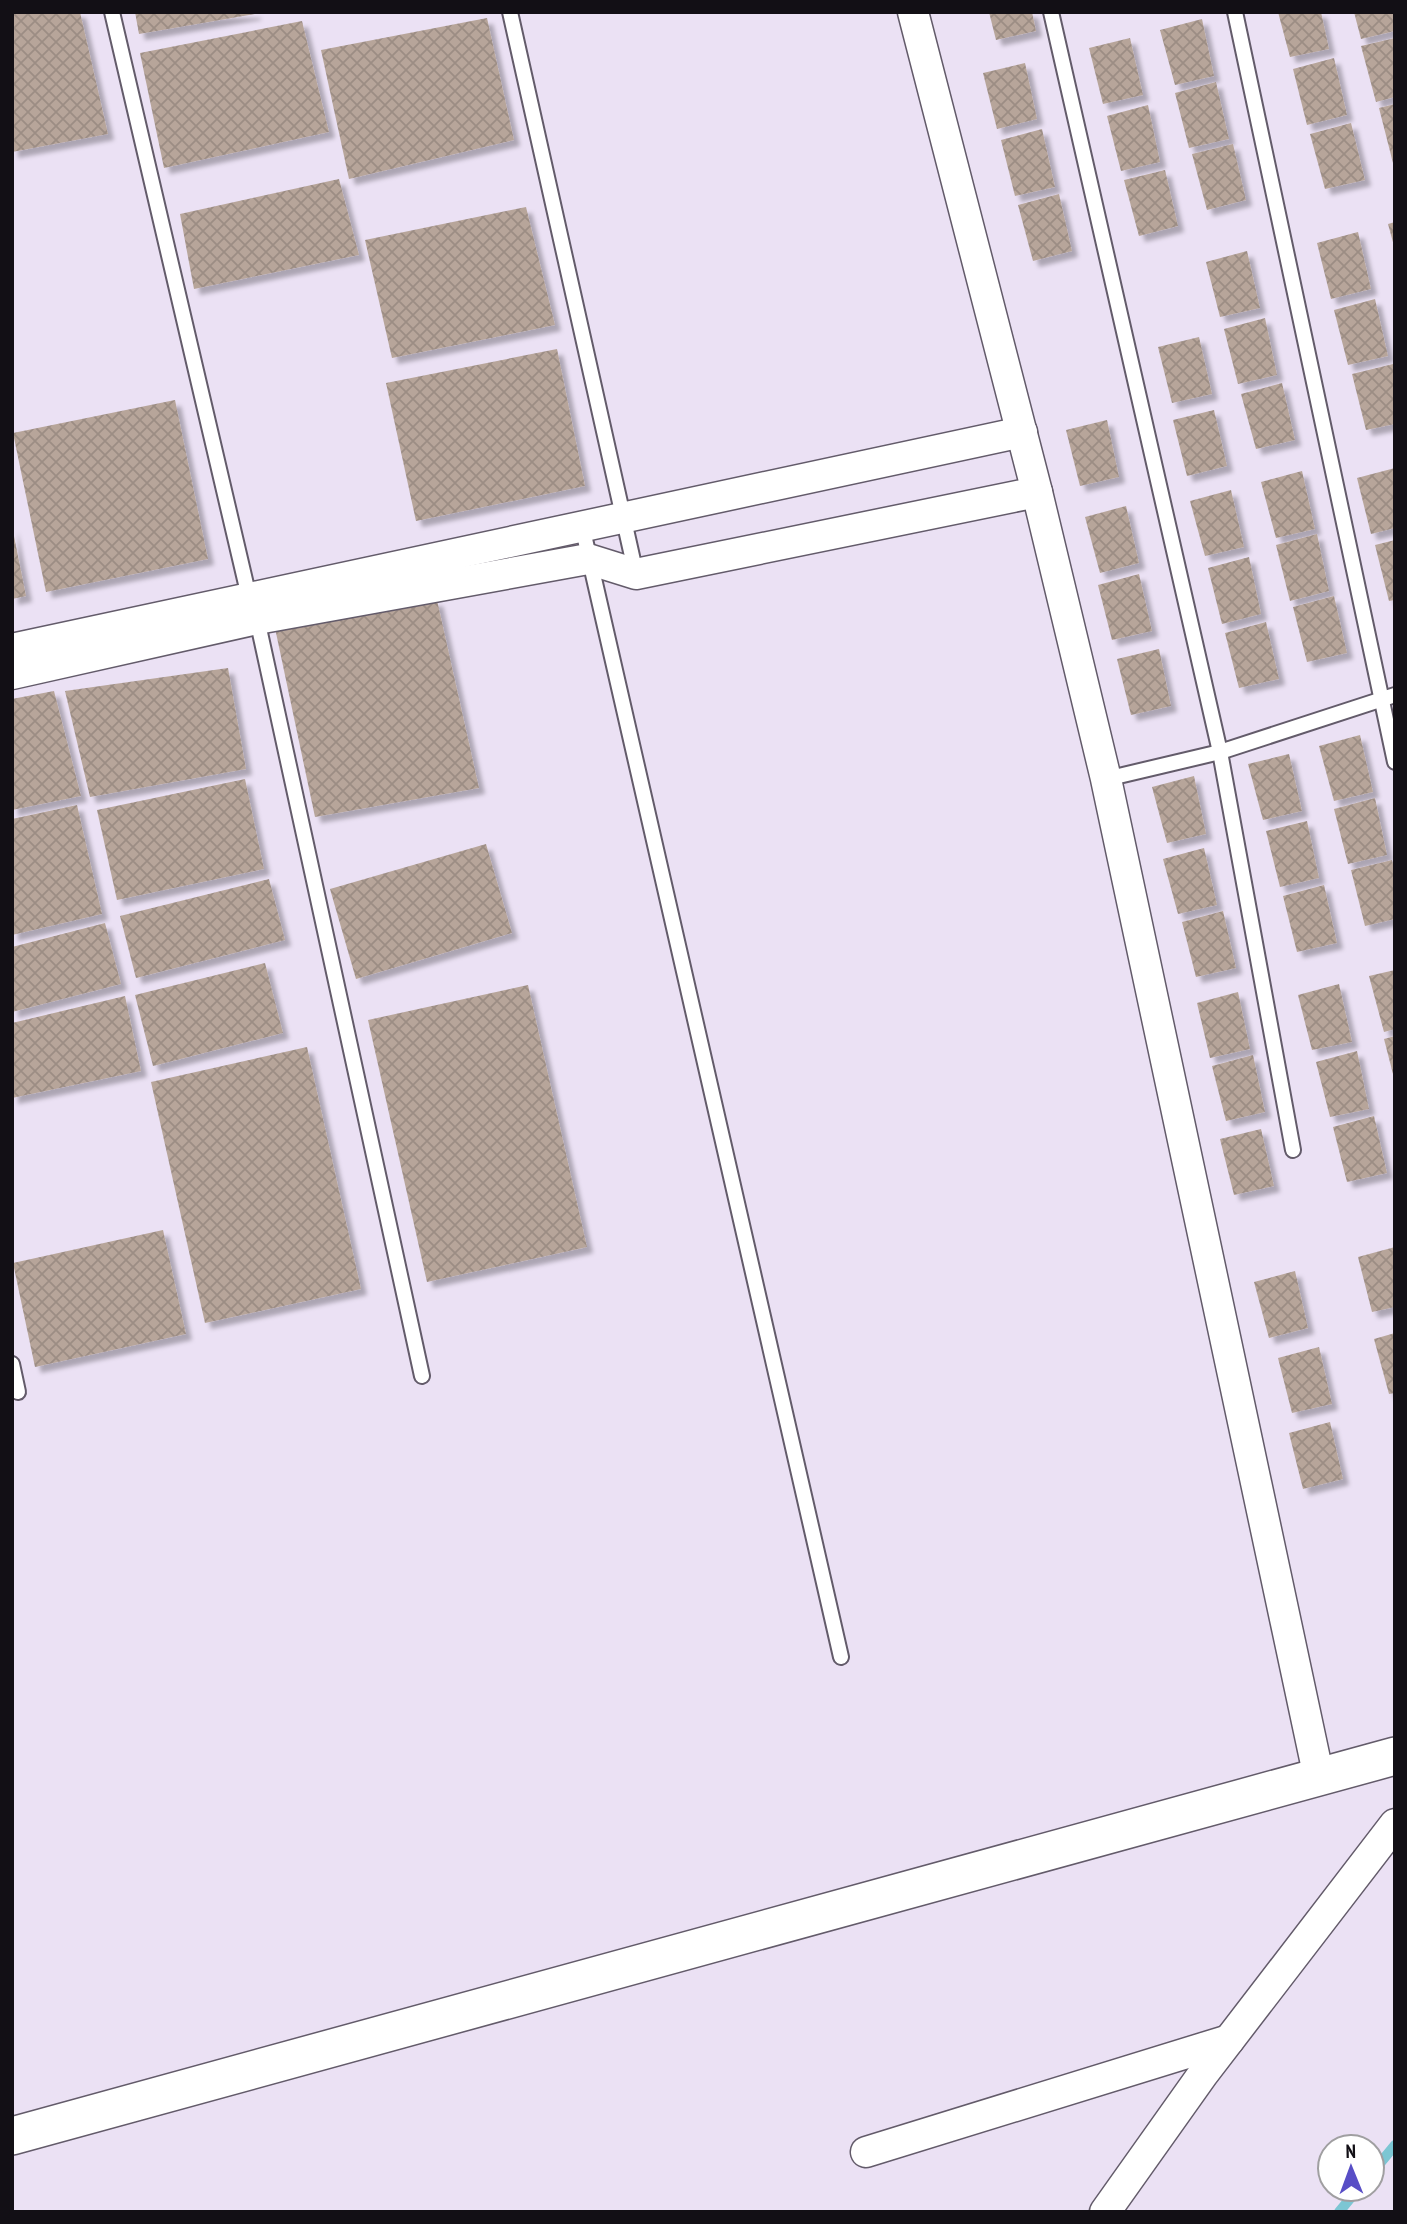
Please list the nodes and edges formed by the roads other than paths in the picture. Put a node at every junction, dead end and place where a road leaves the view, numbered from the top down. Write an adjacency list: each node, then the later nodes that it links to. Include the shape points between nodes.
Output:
1 (112, 12): 12 (lane)
2 (510, 12): 8 (lane)
3 (913, 12): 6 (street)
4 (1051, 12): 16 (lane)
5 (1235, 12): 15 (lane)
6 (1022, 432): 7 (street); 8 (street)
7 (1037, 492): 11 (street); 18 (street)
8 (622, 518): 9 (street); 11 (lane)
9 (582, 526): 10 (lane); 12 (street)
10 (588, 559): 11 (street); 12 (street); 23 (lane)
11 (636, 574)
12 (253, 608): 13 (street); 14 (street); 21 (lane)
13 (12, 649)
14 (12, 674)
15 (1388, 697): 16 (lane); 17 (lane)
16 (1220, 752): 18 (lane); 19 (lane)
17 (1395, 762)
18 (1106, 779): 25 (street)
19 (1293, 1150)
20 (12, 1364): 22 (lane)
21 (422, 1376)
22 (18, 1392)
23 (841, 1657)
24 (1395, 1756): 25 (street)
25 (1319, 1778): 28 (street)
26 (1395, 1824): 27 (street)
27 (1229, 2039): 29 (street); 30 (street)
28 (12, 2136)
29 (866, 2152)
30 (1105, 2212)

